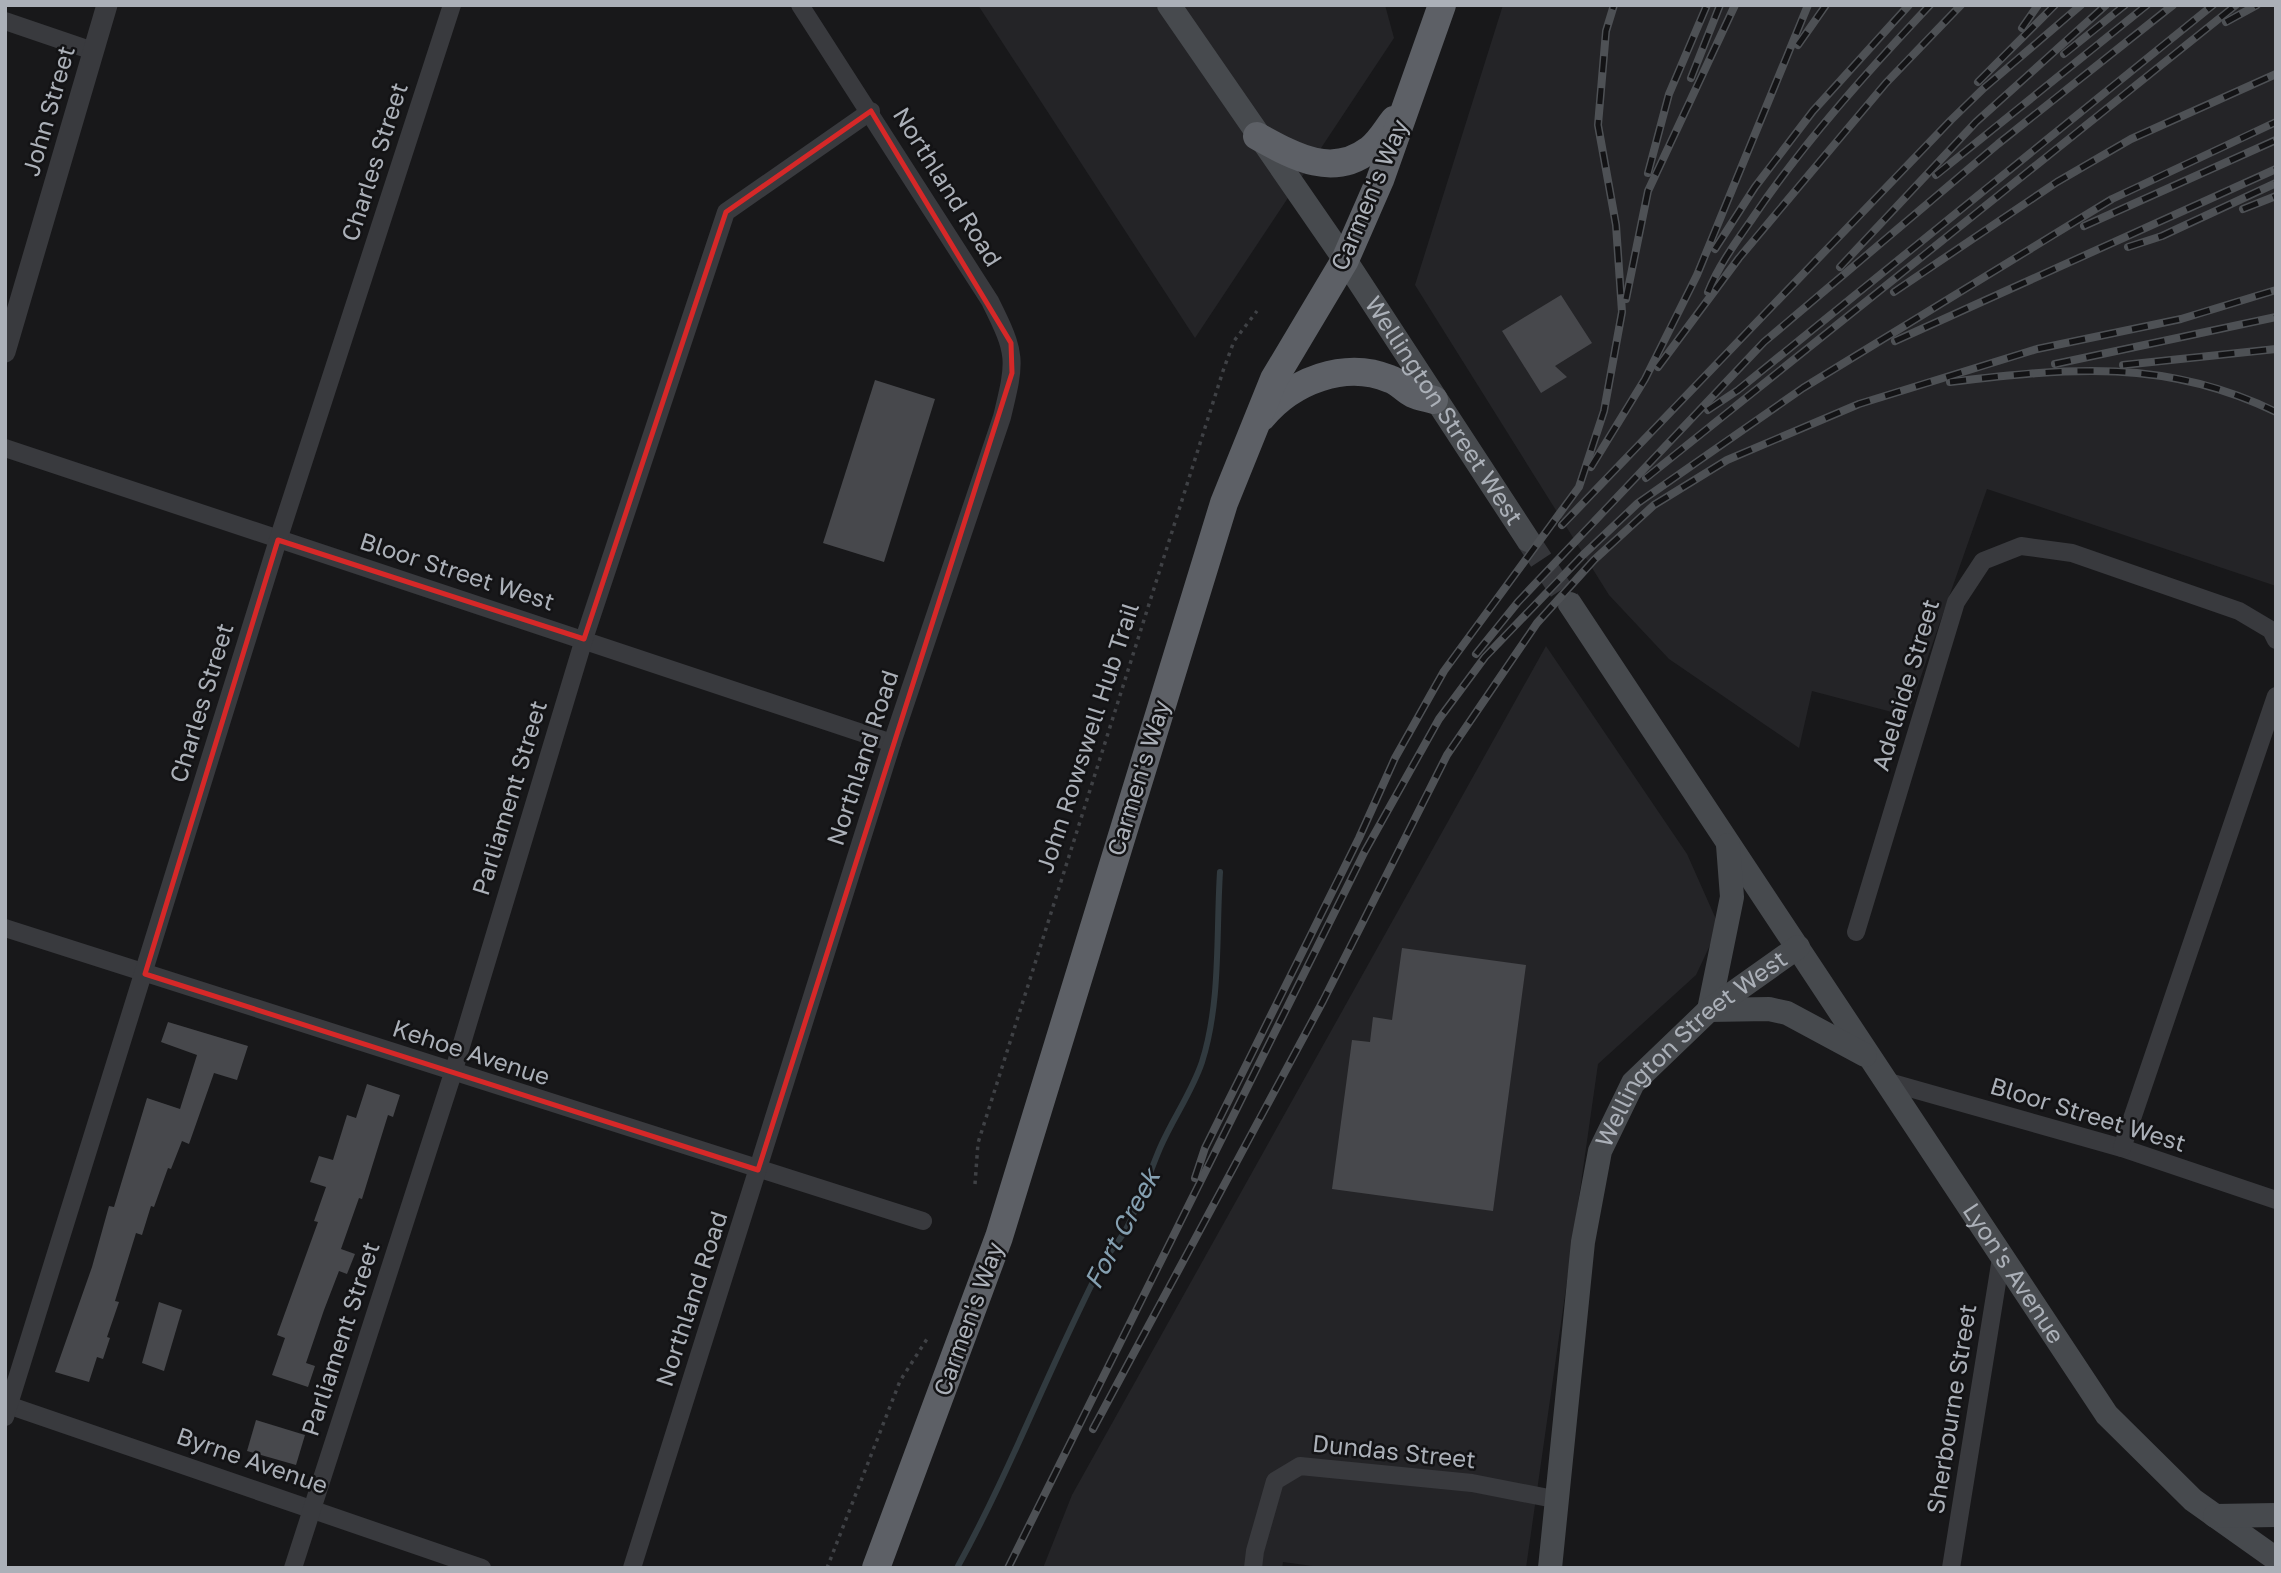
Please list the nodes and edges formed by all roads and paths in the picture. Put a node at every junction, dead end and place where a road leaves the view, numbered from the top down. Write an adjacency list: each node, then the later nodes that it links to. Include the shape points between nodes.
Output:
1 (107, 5): 7 (street, John Street)
2 (452, 5): 17 (street, Charles Street)
3 (800, 5): 9 (street, Northland Road)
4 (1169, 5): 10 (main road, Wellington Street West)
5 (1442, 5): 8 (highway, Carmen's Way)
6 (5, 21): 7 (street)
7 (93, 51): 13 (street, John Street)
8 (1411, 99): 10 (highway, via 1381,139 1354,158 1320,165); 11 (highway, Carmen's Way)
9 (871, 111): 20 (street, Parliament Street, via 726,212); 23 (street, Northland Road, via 990,301 1011,343 1012,373 1002,417)
10 (1257, 136): 11 (main road, Wellington Street West)
11 (1345, 260): 14 (main road, Wellington Street West); 15 (highway, Carmen's Way, via 1274,379)
12 (1257, 311): 35 (path, John Rowswell Hub Trail, via 1234,341 1223,371 978,1143)
13 (5, 352)
14 (1434, 400): 15 (highway, via 1412,394 1392,379 1352,372 1311,380 1275,402); 18 (main road, Wellington Street West)
15 (1258, 421): 50 (highway, Carmen's Way, via 1220,517 999,1237)
16 (5, 448): 17 (street, Bloor Street West)
17 (278, 540): 20 (street, Bloor Street West); 28 (street, Charles Street)
18 (1528, 540)
19 (1570, 604): 24 (main road, Wellington Street West)
20 (584, 639): 23 (street, Bloor Street West); 31 (street, Parliament Street)
21 (2276, 640): 26 (street, Adelaide Street, via 2271,630 2239,611 2072,553 2021,546 1983,561 1956,602)
22 (2276, 696): 33 (street)
23 (892, 743): 34 (street, Northland Road)
24 (1727, 841): 27 (main road, Wellington Street West); 29 (main road, via 1732,897)
25 (5, 928): 28 (street, Kehoe Avenue)
26 (1856, 932)
27 (1798, 947): 29 (main road, Wellington Street West); 30 (main road, Lyon's Avenue)
28 (145, 974): 31 (street, Kehoe Avenue); 40 (street, Charles Street)
29 (1709, 1010): 30 (main road, via 1787,1013); 41 (main road, Wellington Street West, via 1633,1083 1600,1151 1583,1242)
30 (1871, 1059): 32 (main road, Lyon's Avenue)
31 (453, 1073): 34 (street, Kehoe Avenue); 42 (street, Parliament Street)
32 (1885, 1081): 33 (street, Bloor Street West); 38 (main road, Lyon's Avenue)
33 (2122, 1149): 36 (street, Bloor Street West)
34 (758, 1170): 37 (street, Kehoe Avenue); 48 (street, Northland Road)
35 (975, 1184)
36 (2276, 1200)
37 (923, 1222)
38 (2001, 1258): 44 (main road, Lyon's Avenue, via 2108,1415); 53 (street, Sherbourne Street)
39 (927, 1339): 49 (path, via 900,1381)
40 (6, 1409): 42 (street, Byrne Avenue)
41 (1559, 1500): 51 (street, Dundas Street, via 1472,1483 1300,1466 1275,1480); 52 (main road, Wellington Street West)
42 (313, 1507): 46 (street, Parliament Street); 47 (street, Byrne Avenue)
43 (2276, 1515): 44 (main road)
44 (2215, 1516): 45 (main road, Lyon's Avenue)
45 (2276, 1559)
46 (293, 1568)
47 (482, 1568)
48 (632, 1568)
49 (827, 1568)
50 (876, 1568)
51 (1253, 1568)
52 (1550, 1568)
53 (1951, 1568)

